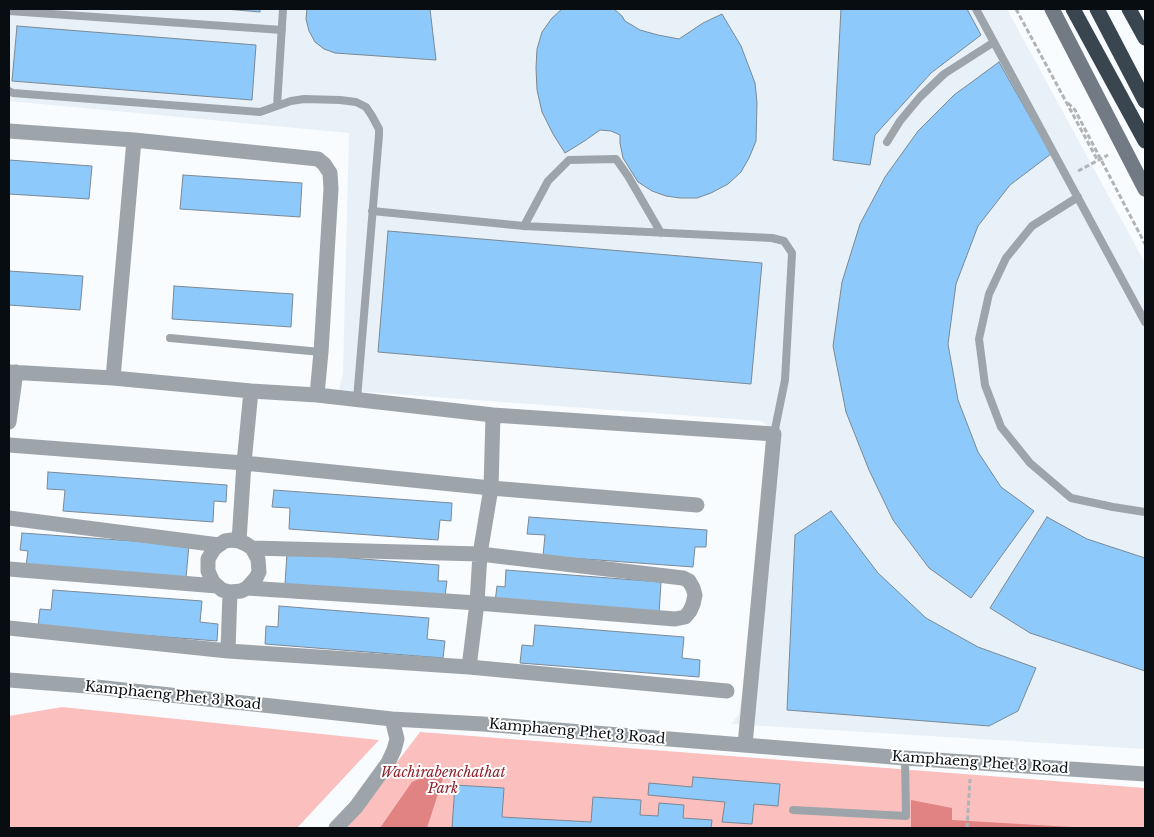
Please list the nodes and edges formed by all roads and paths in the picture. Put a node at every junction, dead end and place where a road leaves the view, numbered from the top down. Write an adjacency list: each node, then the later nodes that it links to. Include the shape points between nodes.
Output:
1 (283, 9): 9 (lane)
2 (976, 9): 11 (lane)
3 (1016, 9): 14 (path)
4 (1052, 9): 21 (main road)
5 (1072, 9): 18 (highway)
6 (1097, 9): 13 (highway)
7 (1129, 9): 10 (highway)
8 (9, 11): 9 (lane)
9 (282, 30): 15 (lane)
10 (1145, 38)
11 (994, 42): 19 (lane, via 944,74 920,96); 22 (lane)
12 (9, 91): 15 (lane, via 260,112)
13 (1142, 95)
14 (1064, 99): 20 (path); 26 (path, via 1075,110)
15 (277, 106): 23 (lane, via 304,99 356,102 366,107 378,129)
16 (9, 131): 17 (street)
17 (134, 140): 29 (street, via 318,159 324,164 330,173 331,188); 31 (street)
18 (1145, 141)
19 (887, 142)
20 (1098, 160)
21 (1145, 189)
22 (1078, 197): 27 (lane); 42 (lane, via 1032,226 1006,258 989,294 979,340 985,385 1001,427 1030,463 1071,498)
23 (372, 210): 24 (lane); 34 (lane)
24 (524, 226): 25 (lane); 25 (lane, via 548,181 569,160 616,159)
25 (661, 233): 37 (lane, via 772,238 784,240 792,253 785,380)
26 (1145, 244)
27 (1145, 322)
28 (170, 338): 29 (lane)
29 (321, 352): 33 (street)
30 (13, 372): 31 (street); 36 (street)
31 (113, 378): 32 (street)
32 (251, 391): 33 (street); 39 (street)
33 (317, 395): 34 (street)
34 (357, 399): 35 (street)
35 (493, 415): 37 (street); 40 (street)
36 (9, 422)
37 (774, 434): 57 (street)
38 (9, 445): 39 (street)
39 (244, 463): 40 (street); 45 (street)
40 (491, 488): 41 (street); 46 (street)
41 (697, 505)
42 (1145, 512)
43 (9, 518): 44 (street)
44 (219, 545): 45 (street, via 225,541); 49 (street, via 210,554 207,565 209,577)
45 (246, 545): 46 (street); 48 (street, via 258,559 259,572)
46 (480, 554): 50 (street); 50 (street, via 683,578 690,581 695,596 685,617 675,619)
47 (9, 569): 49 (street)
48 (247, 588): 49 (street, via 241,591); 50 (street)
49 (223, 589): 52 (street)
50 (477, 603): 53 (street)
51 (9, 628): 52 (street)
52 (228, 651): 53 (street)
53 (469, 667): 55 (street)
54 (9, 680): 56 (street, Kamphaeng Phet 3 Road)
55 (727, 691)
56 (392, 720): 57 (street, Kamphaeng Phet 3 Road, via 483,724); 62 (street, via 397,739 388,763 356,808)
57 (745, 746): 58 (street, Kamphaeng Phet 3 Road)
58 (905, 758): 59 (street, Kamphaeng Phet 3 Road); 61 (lane, via 906,816)
59 (1145, 774)
60 (970, 775): 63 (path)
61 (793, 810)
62 (336, 828)
63 (967, 828)

